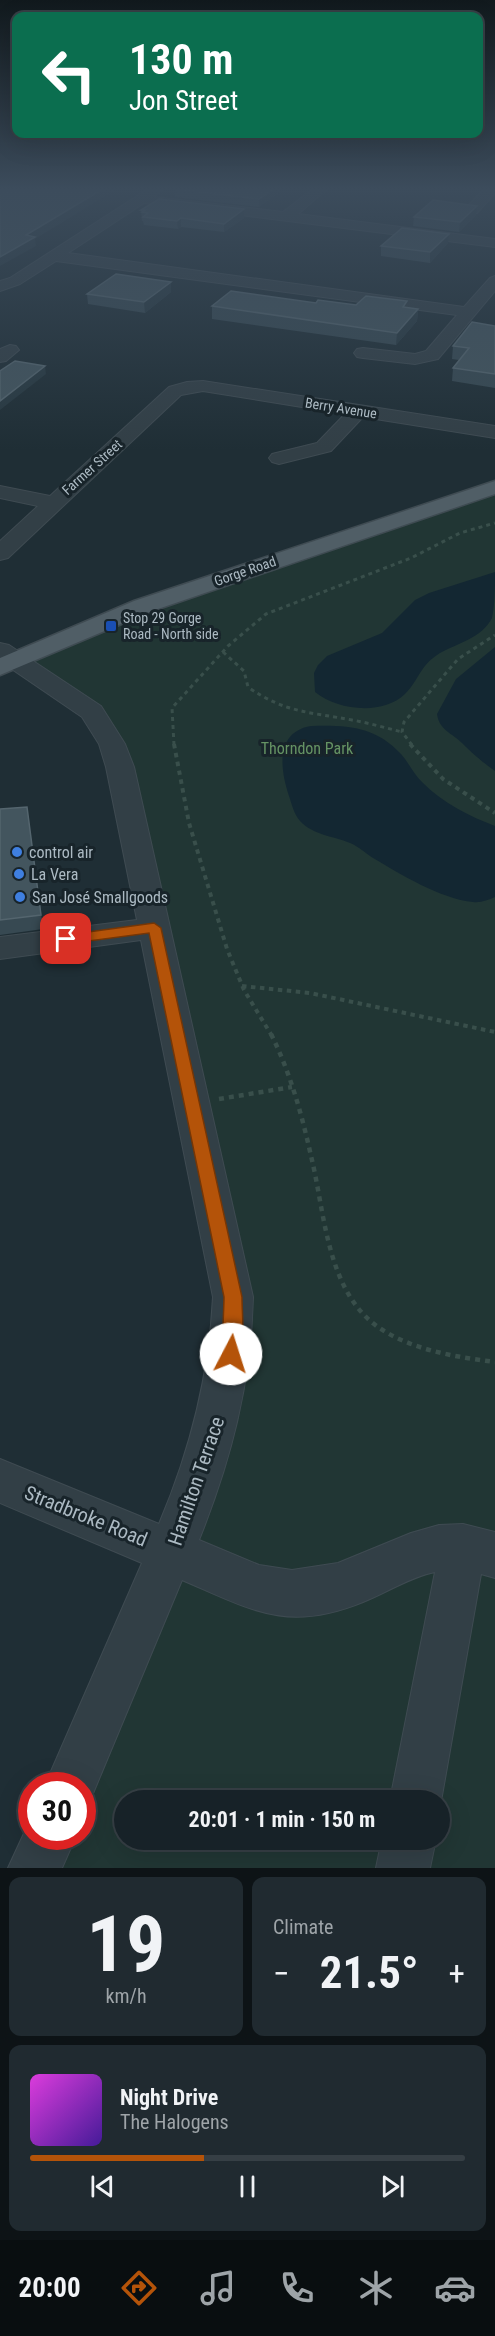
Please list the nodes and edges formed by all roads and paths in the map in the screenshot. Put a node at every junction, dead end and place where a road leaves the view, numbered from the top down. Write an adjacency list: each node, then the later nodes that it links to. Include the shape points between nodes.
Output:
1 (19, 276): 4 (street)
2 (202, 276): 5 (street)
3 (495, 280): 5 (street)
4 (1, 286)
5 (468, 312): 6 (street, via 432,355 425,358)
6 (363, 353)
7 (187, 387): 8 (street, Berry Avenue, via 203,386); 14 (street, Farmer Street, via 175,391)
8 (359, 410): 9 (street, Berry Avenue); 10 (street, via 324,447)
9 (495, 432)
10 (279, 458)
11 (495, 478): 19 (main road, Gorge Road, via 147,594)
12 (495, 487): 19 (main road, Gorge Road)
13 (0, 492): 14 (street)
14 (54, 502): 16 (street, Farmer Street)
15 (495, 523): 18 (path, via 460,533 411,558 266,614)
16 (0, 553)
17 (495, 635): 20 (path, via 443,674 404,722)
18 (223, 652): 20 (path, via 244,670 248,687 268,701 292,710); 24 (path, via 172,708 172,742 192,835)
19 (4, 656): 22 (street, Hamilton Terrace, via 92,712 112,744)
20 (402, 732): 21 (path, via 431,770 461,795)
21 (495, 813)
22 (154, 928): 23 (street); 27 (street, Hamilton Terrace)
23 (0, 948)
24 (242, 986): 25 (path, via 310,993); 26 (path, via 282,1056)
25 (495, 1032)
26 (292, 1087): 27 (path); 28 (path, via 331,1249 347,1293 366,1317 389,1334 446,1353)
27 (192, 1104): 30 (street, Hamilton Terrace, via 233,1297 233,1336 214,1438)
28 (495, 1362)
29 (0, 1481): 30 (street, Stradbroke Road)
30 (172, 1551): 31 (street, Stradbroke Road, via 259,1589 283,1595 313,1594 344,1585 428,1549); 32 (street, Hamilton Terrace)
31 (479, 1551): 33 (street)
32 (77, 1772)
33 (419, 1790)
34 (43, 1850): 36 (street)
35 (406, 1850): 37 (street)
36 (35, 1868)
37 (403, 1868)

